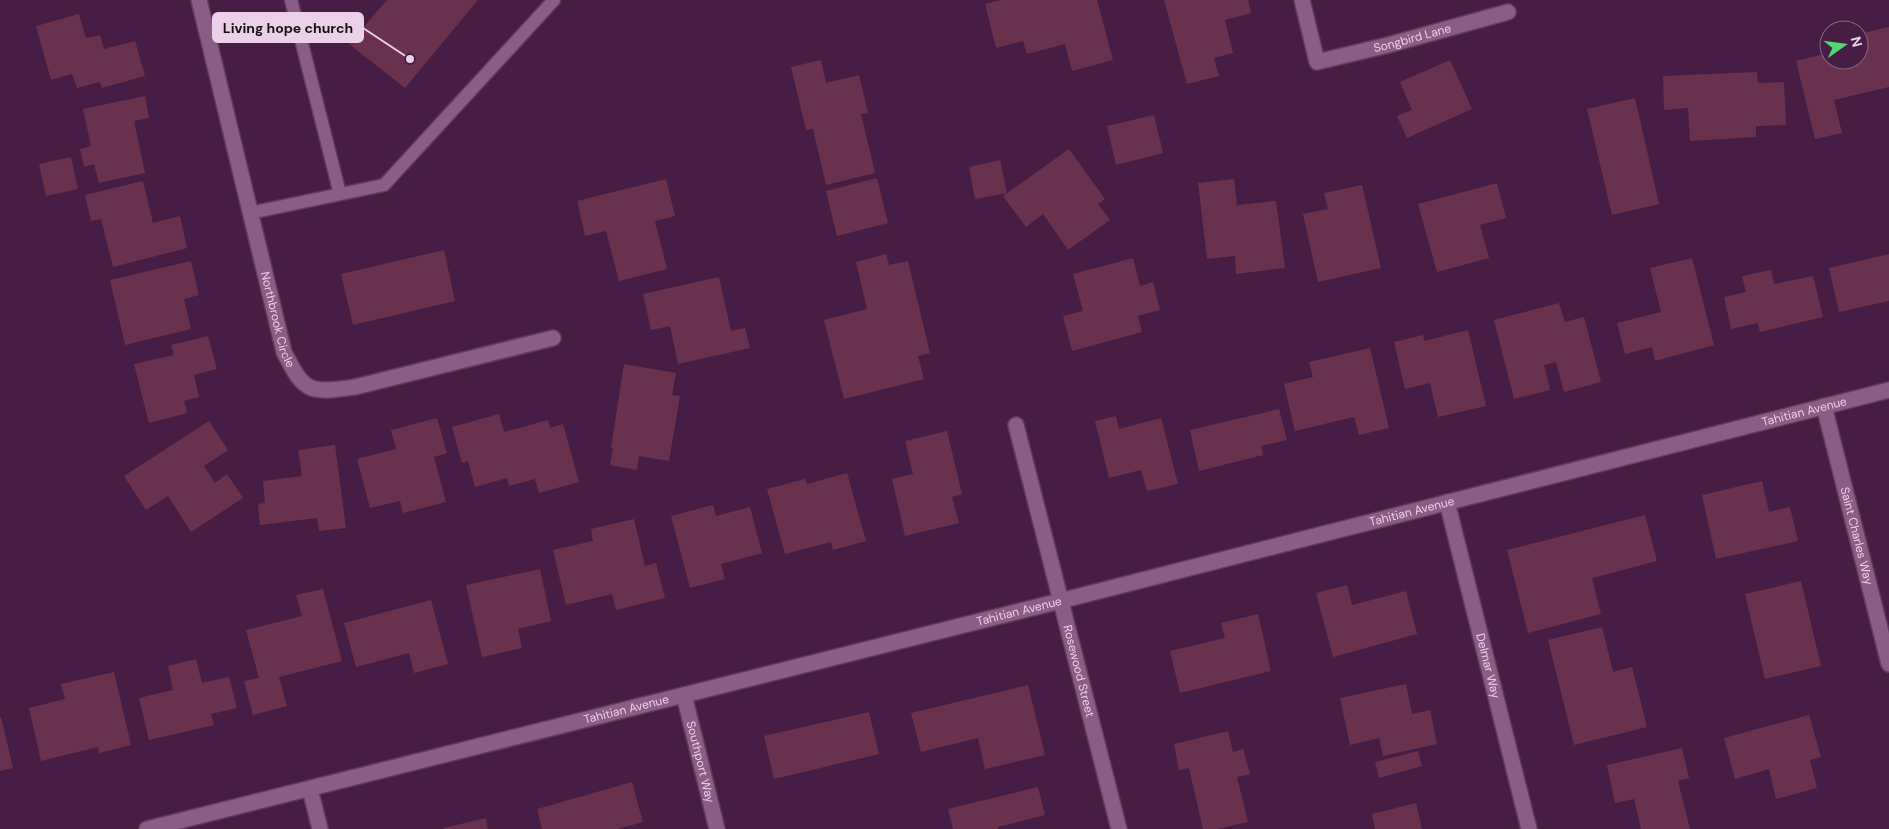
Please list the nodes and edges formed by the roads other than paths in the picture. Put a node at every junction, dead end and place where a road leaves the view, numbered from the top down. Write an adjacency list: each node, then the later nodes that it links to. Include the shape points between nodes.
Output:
1 (199, 0): 7 (street, Northbrook Circle)
2 (290, 0): 6 (lane)
3 (554, 0): 6 (lane, via 384,185)
4 (1302, 0): 5 (street, Songbird Lane, via 1317,62)
5 (1508, 12)
6 (340, 194): 7 (lane)
7 (250, 213): 8 (street, Northbrook Circle, via 284,352 296,376 309,389 355,387)
8 (553, 338)
9 (1889, 390): 10 (street, Tahitian Avenue)
10 (1824, 406): 12 (street, Tahitian Avenue); 14 (street, Saint Charles Way)
11 (1016, 425): 13 (street, Rosewood Street)
12 (1447, 502): 13 (street, Tahitian Avenue); 21 (street, Delmar Way)
13 (1060, 600): 15 (street, Tahitian Avenue); 20 (street, Rosewood Street)
14 (1889, 664)
15 (684, 695): 16 (street, Tahitian Avenue); 19 (street, Southport Way)
16 (310, 789): 17 (street, Tahitian Avenue); 18 (street)
17 (147, 829)
18 (320, 829)
19 (717, 829)
20 (1119, 829)
21 (1528, 829)

